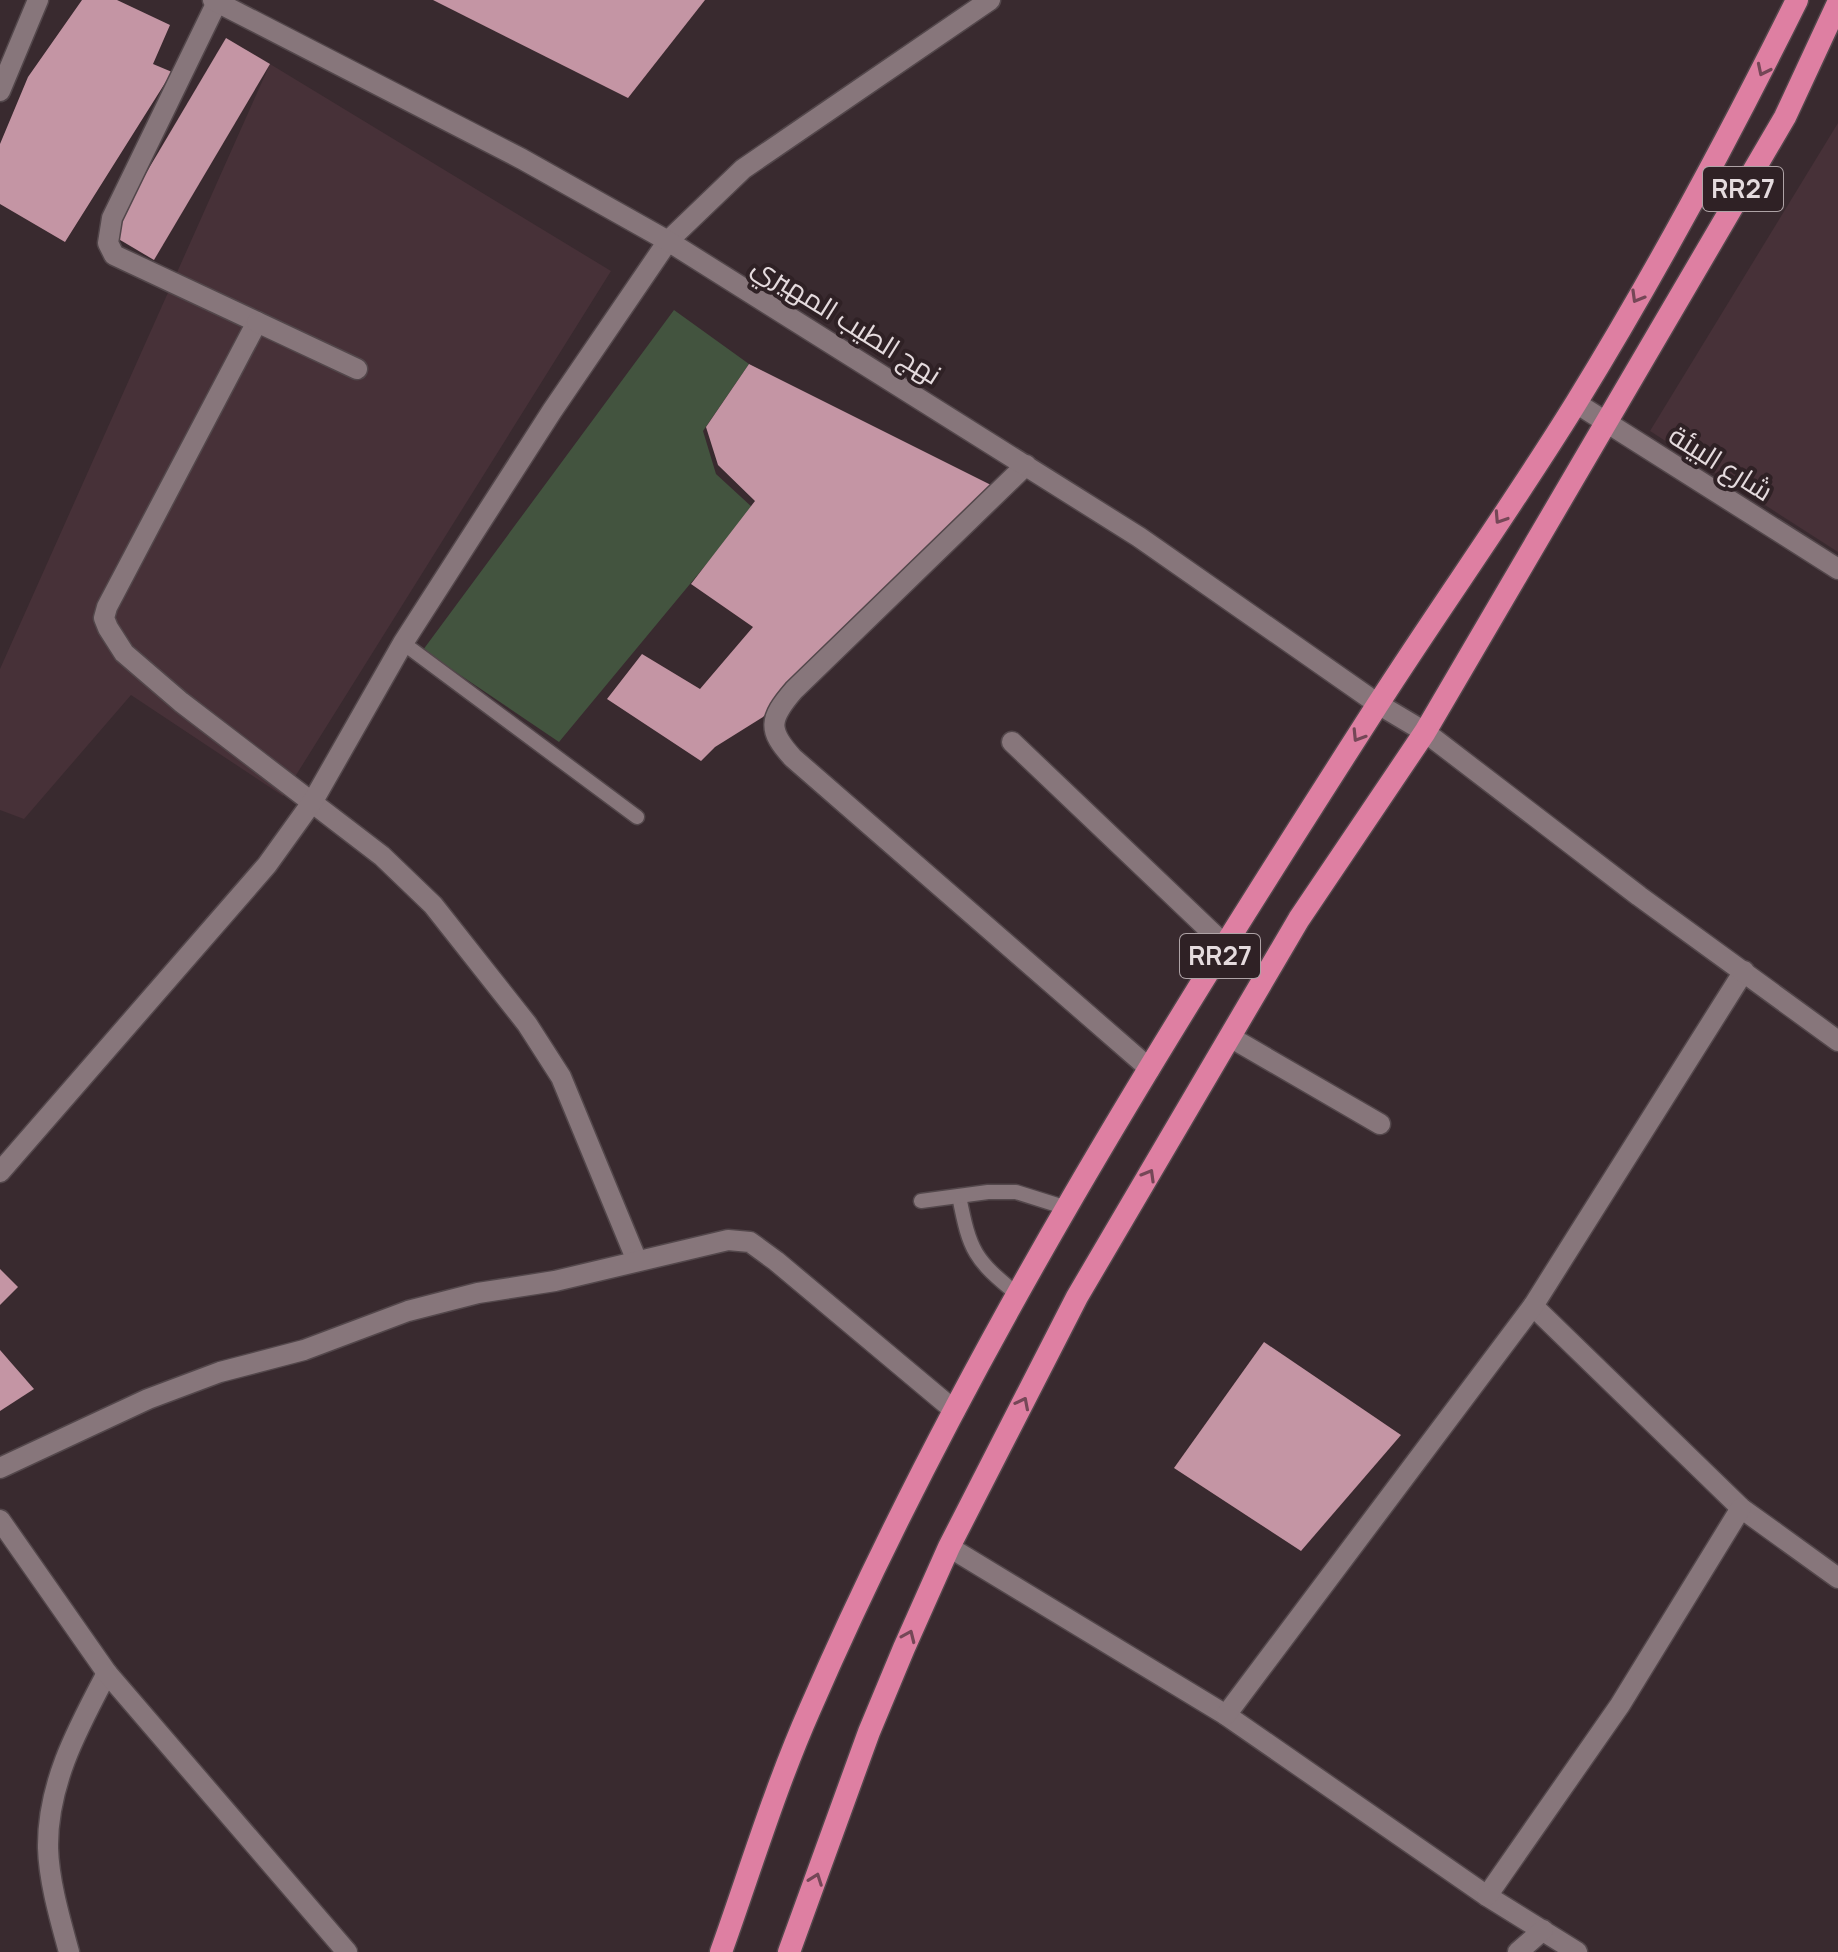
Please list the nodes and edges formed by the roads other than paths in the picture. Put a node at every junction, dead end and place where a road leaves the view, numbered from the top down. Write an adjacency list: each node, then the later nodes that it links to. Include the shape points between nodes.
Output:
1 (38, 0): 6 (street)
2 (990, 0): 7 (street, via 743,169)
3 (1797, 0): 10 (highway, RR27, one-way to 10, via 1735,126)
4 (215, 1): 7 (street, نهج الطيب المهيري, via 522,159); 8 (street, via 112,218 108,243 114,255)
5 (1838, 3): 11 (highway, RR27, via 1785,117)
6 (0, 91)
7 (668, 241): 12 (street, نهج الطيب المهيري); 14 (street)
8 (257, 322): 9 (street); 18 (street, via 104,618 124,653)
9 (357, 369)
10 (1576, 403): 11 (street, شارع البيئة); 15 (highway, RR27, one-way to 15)
11 (1604, 423): 13 (street, شارع البيئة); 16 (highway, RR27)
12 (1026, 465): 15 (street, نهج الطيب المهيري); 24 (street, via 794,690 778,709 775,739)
13 (1838, 569)
14 (403, 643): 18 (street); 19 (lane)
15 (1378, 704): 16 (street, نهج الطيب المهيري); 20 (highway, RR27, one-way to 20)
16 (1425, 732): 21 (street, نهج الطيب المهيري); 22 (highway, RR27, via 1299,919)
17 (1012, 742): 20 (street)
18 (313, 801): 26 (street, via 267,865); 30 (street, via 433,905 527,1024 561,1077)
19 (637, 817)
20 (1226, 946): 24 (highway, RR27)
21 (1744, 971): 23 (street, نهج الطيب المهيري); 32 (street)
22 (1230, 1037): 25 (street); 37 (highway, RR27, one-way to 22, via 1077,1297)
23 (1838, 1041)
24 (1150, 1069): 29 (highway, RR27)
25 (1380, 1124)
26 (0, 1172)
27 (959, 1196): 28 (lane); 29 (lane, via 1016,1192); 31 (lane, via 967,1240 981,1264)
28 (921, 1201)
29 (1067, 1208): 31 (highway, RR27)
30 (637, 1261): 33 (street, via 708,1242 750,1242); 34 (street, via 408,1311 304,1350 220,1372 148,1399)
31 (1018, 1295): 33 (highway, RR27)
32 (1533, 1306): 35 (street); 40 (street)
33 (955, 1411): 45 (highway, RR27, via 806,1717)
34 (0, 1468)
35 (1741, 1508): 38 (street); 41 (street, via 1620,1705)
36 (0, 1520): 39 (street)
37 (949, 1547): 40 (street); 46 (highway, RR27, one-way to 37, via 869,1732)
38 (1838, 1578)
39 (107, 1673): 43 (street, via 74,1734 54,1794 48,1849); 44 (street)
40 (1226, 1715): 41 (street)
41 (1487, 1896): 42 (street)
42 (1543, 1930): 47 (street); 48 (street)
43 (69, 1952)
44 (347, 1952)
45 (721, 1952)
46 (789, 1952)
47 (1518, 1952)
48 (1577, 1952)

